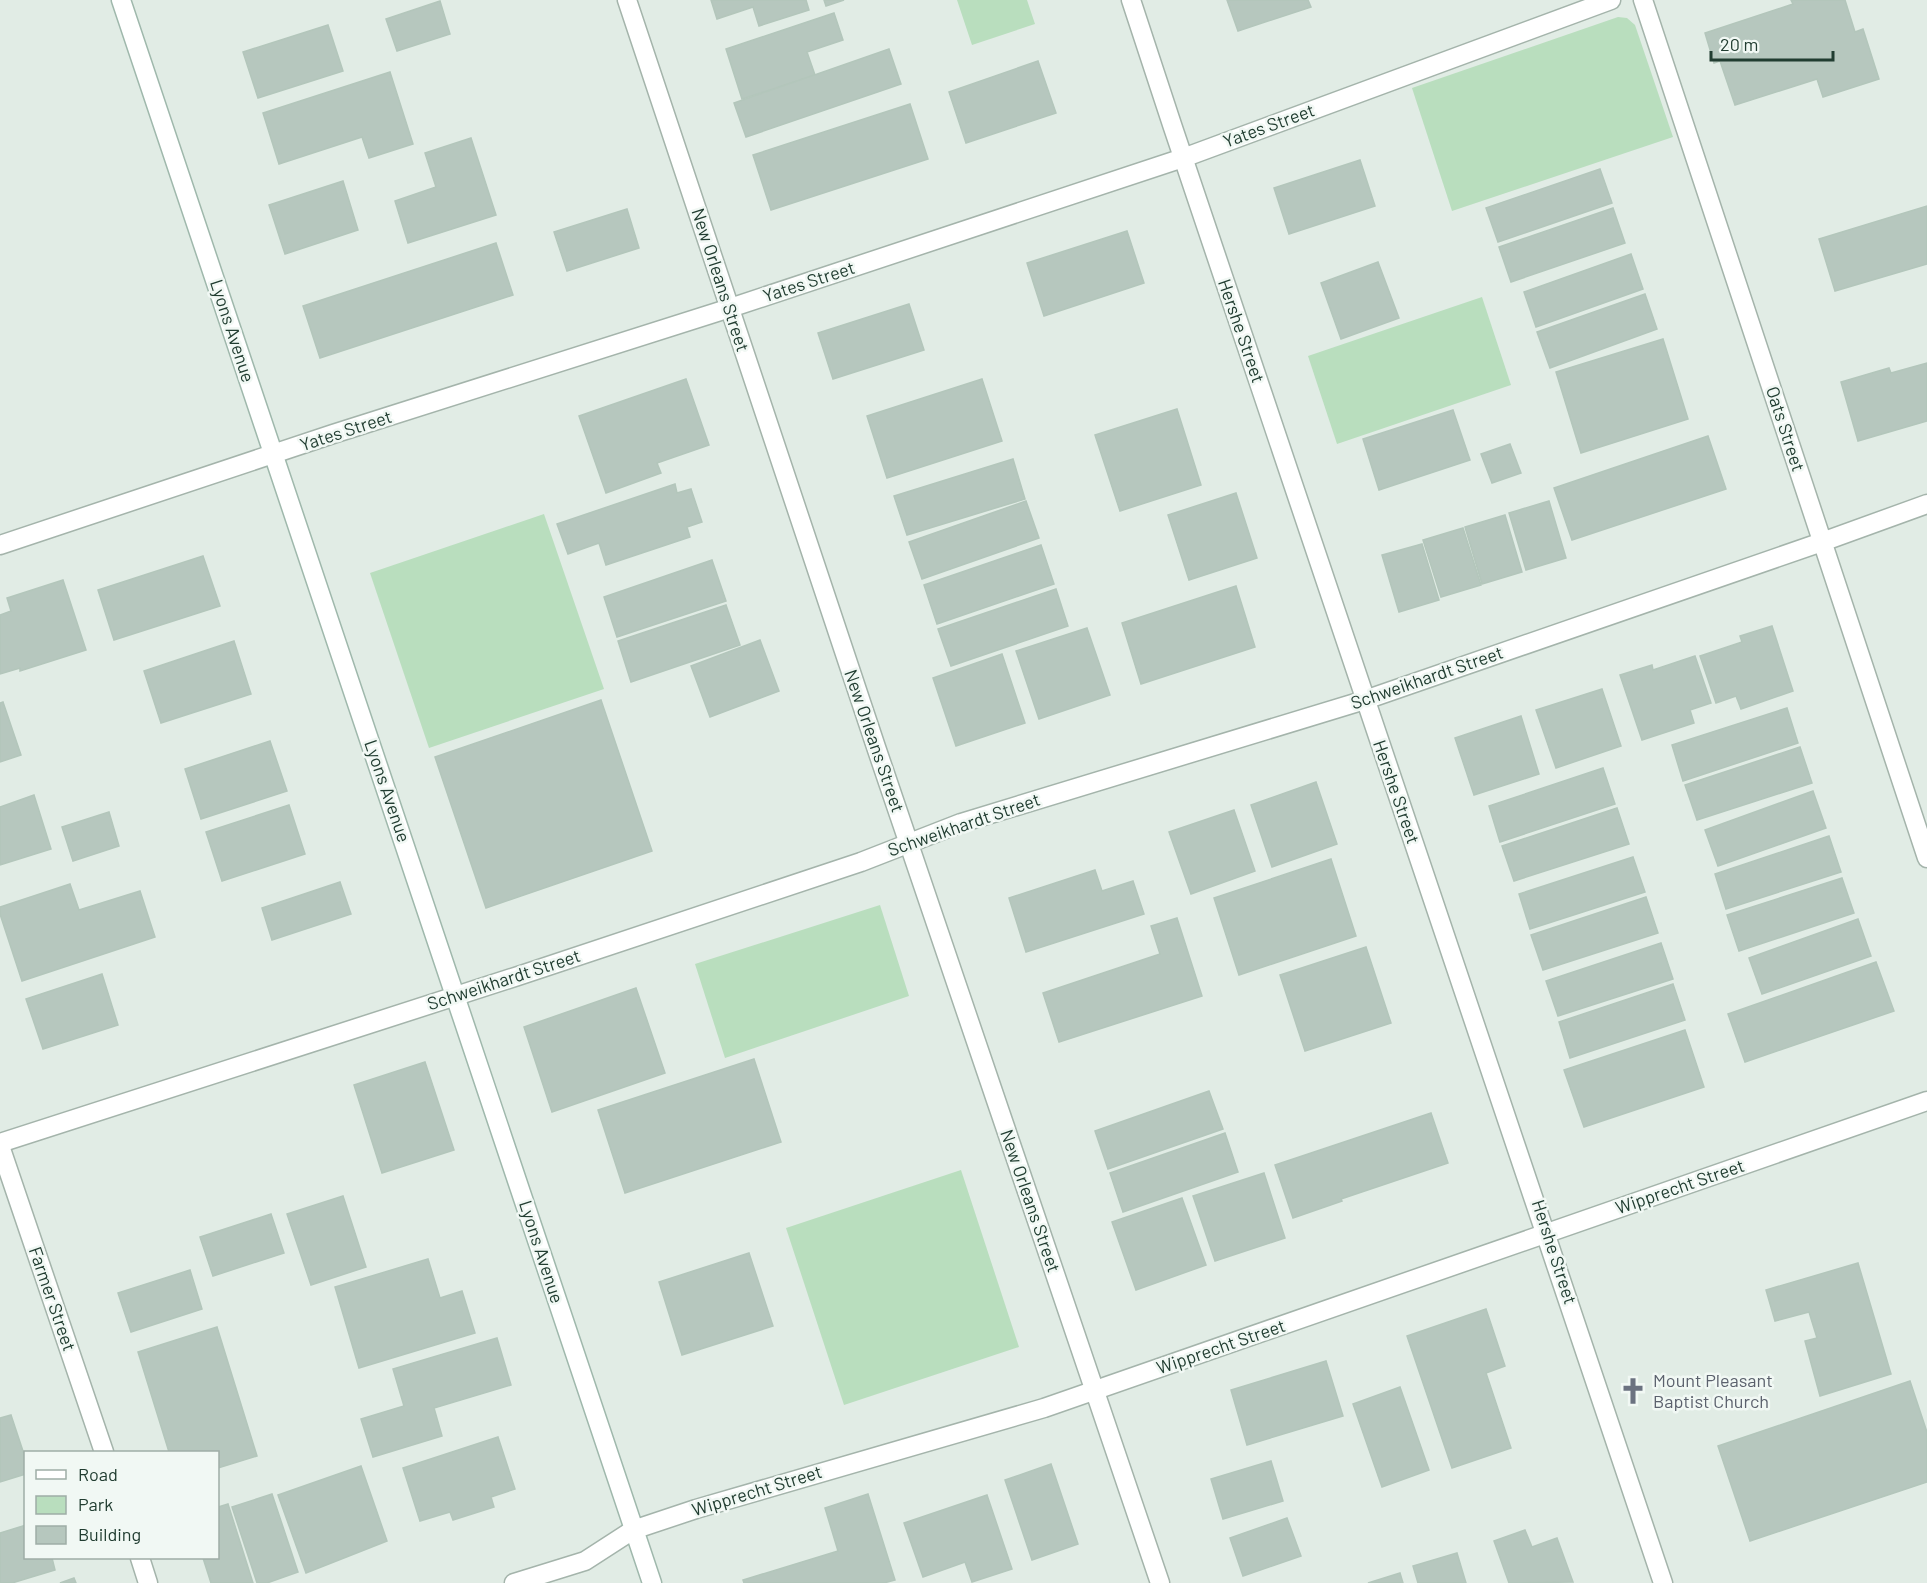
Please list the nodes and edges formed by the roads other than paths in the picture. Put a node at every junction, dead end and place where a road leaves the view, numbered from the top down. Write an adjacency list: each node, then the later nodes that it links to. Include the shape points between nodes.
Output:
1 (121, 0): 8 (street, Lyons Avenue)
2 (627, 0): 7 (street, New Orleans Street)
3 (1131, 0): 6 (street, Hershe Street)
4 (1611, 0): 6 (street, Yates Street)
5 (1643, 0): 10 (street, Oats Street)
6 (1183, 158): 7 (street, Yates Street); 12 (street, Hershe Street)
7 (730, 308): 8 (street, Yates Street); 13 (street, New Orleans Street)
8 (273, 455): 11 (street, Yates Street); 15 (street, Lyons Avenue)
9 (1927, 504): 10 (street, Schweikhardt Street)
10 (1822, 542): 12 (street, Schweikhardt Street); 14 (street, Oats Street)
11 (0, 545)
12 (1365, 700): 13 (street, Schweikhardt Street); 18 (street, Hershe Street)
13 (909, 842): 15 (street, Schweikhardt Street, via 861,862); 19 (street, New Orleans Street)
14 (1927, 858)
15 (456, 996): 17 (street, Schweikhardt Street); 21 (street, Lyons Avenue)
16 (1927, 1101): 18 (street, Wipprecht Street)
17 (0, 1144): 20 (street, Farmer Street)
18 (1548, 1234): 19 (street, Wipprecht Street); 27 (street, Hershe Street)
19 (1095, 1391): 21 (street, Wipprecht Street); 26 (street, New Orleans Street)
20 (104, 1451)
21 (633, 1530): 24 (street, Wipprecht Street, via 585,1561); 25 (street, Lyons Avenue)
22 (141, 1559): 23 (street)
23 (148, 1583)
24 (514, 1583)
25 (652, 1583)
26 (1160, 1583)
27 (1663, 1583)

